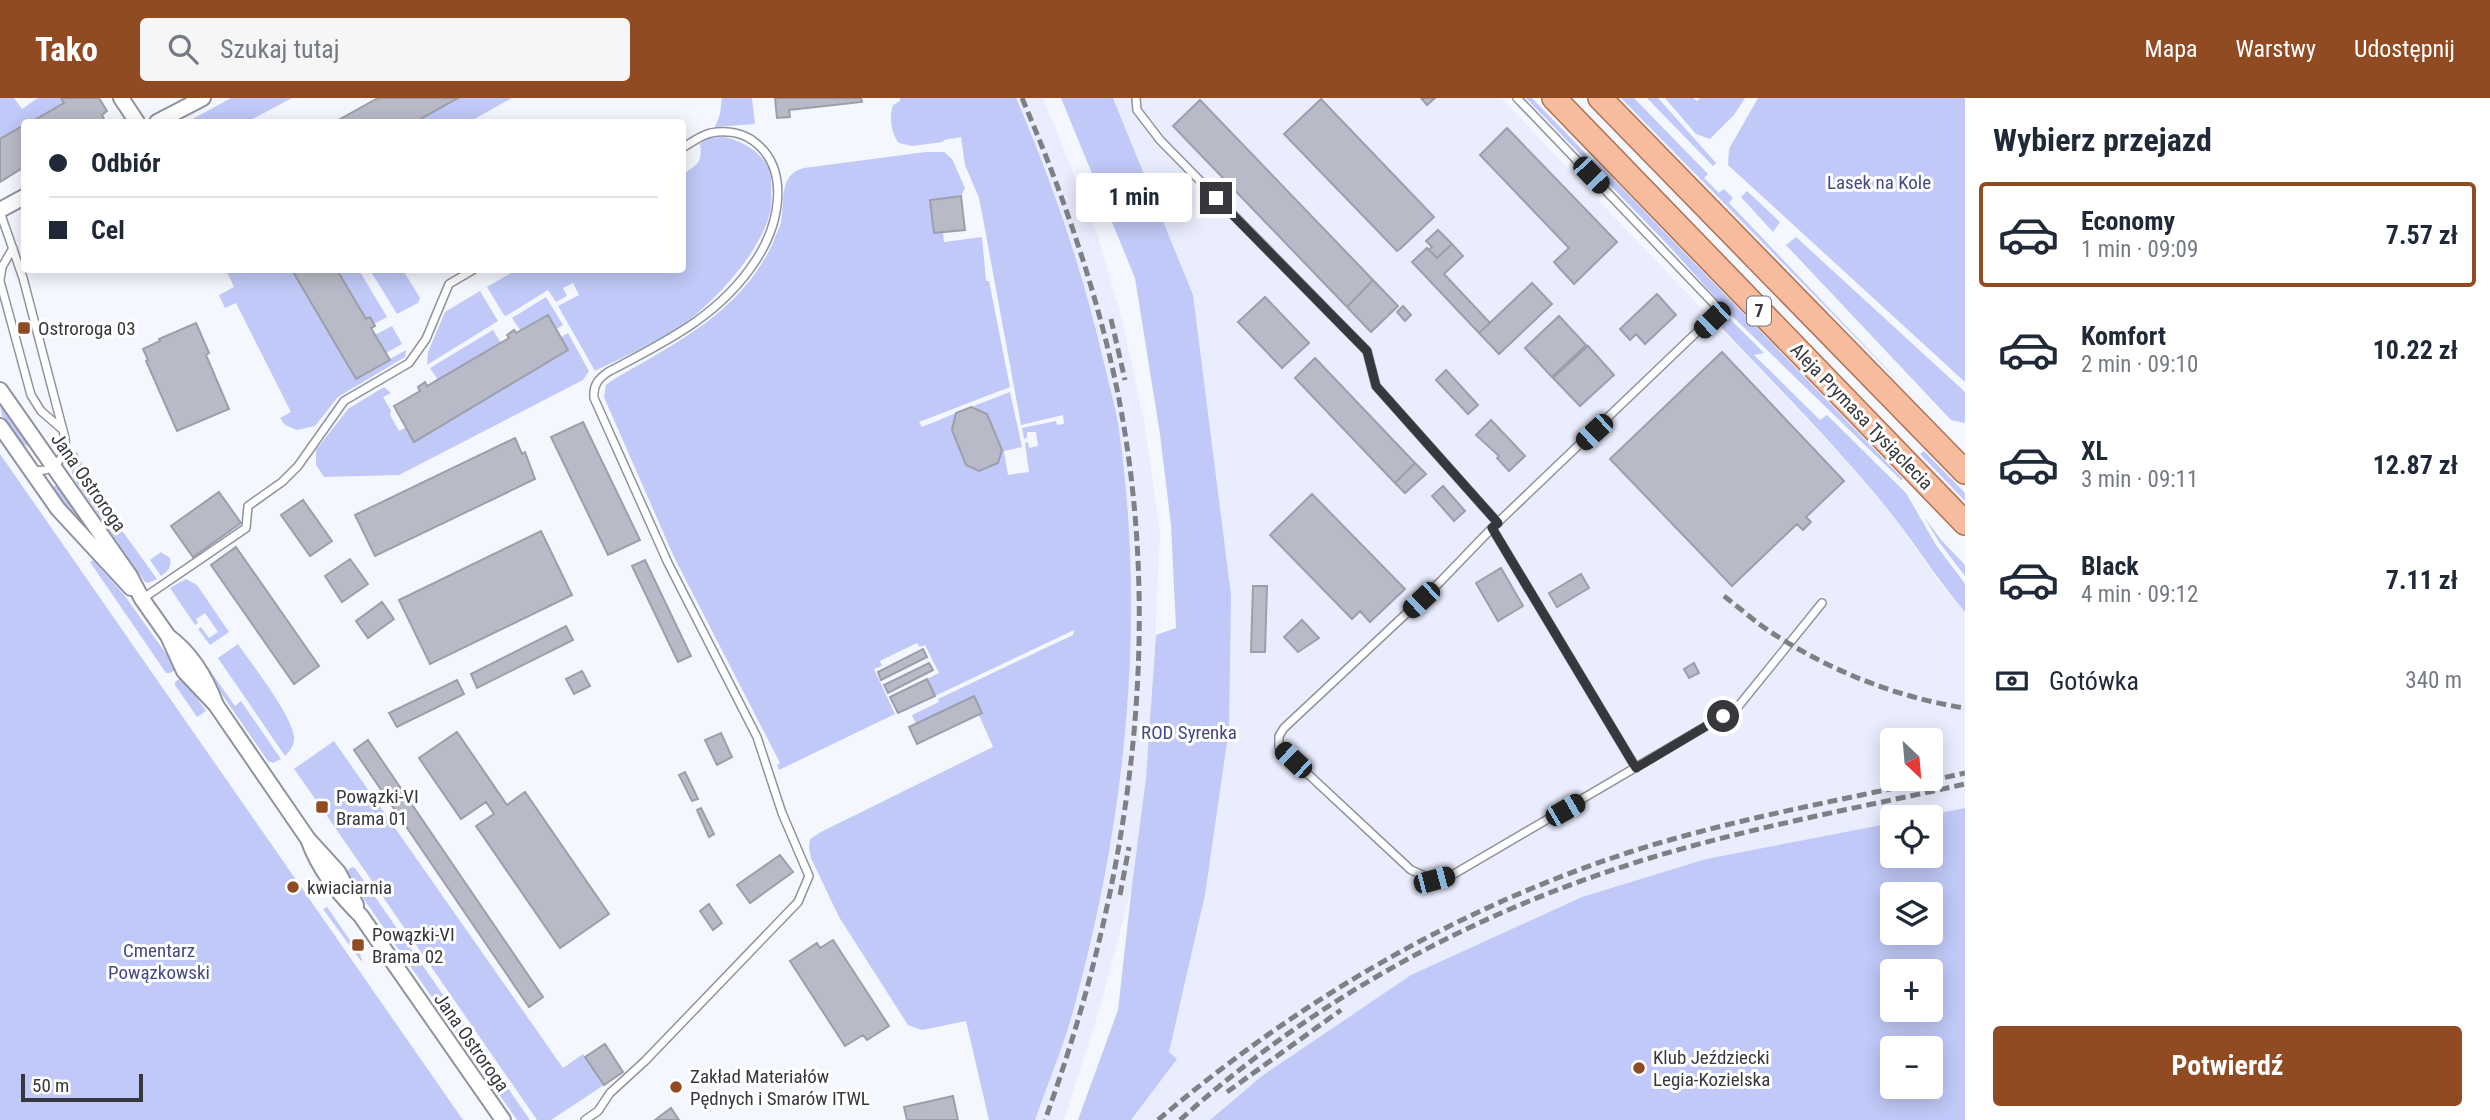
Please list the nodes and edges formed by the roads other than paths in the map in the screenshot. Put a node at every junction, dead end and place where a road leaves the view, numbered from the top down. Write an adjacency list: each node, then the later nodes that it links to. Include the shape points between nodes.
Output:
1 (121, 98): 7 (street)
2 (203, 98): 8 (street)
3 (1136, 98): 22 (lane, via 1136,110 1160,141 1367,351 1376,386)
4 (1517, 98): 22 (lane, via 1720,310)
5 (1554, 98): 21 (main road, Aleja Prymasa Tysiąclecia / 7)
6 (1600, 98): 20 (main road, Aleja Prymasa Tysiąclecia / 7)
7 (135, 119)
8 (163, 119)
9 (686, 146): 27 (lane, via 708,133 737,134 756,143 771,160 778,180 770,230 758,257 724,299 676,336 598,379 594,398 667,563 757,737 809,876 797,902 610,1093 598,1111)
10 (21, 199): 11 (street)
11 (0, 211): 12 (lane)
12 (13, 248): 14 (lane); 17 (lane)
13 (468, 273): 23 (lane, via 449,284 426,339 409,363 344,401 298,466 248,506 246,528)
14 (0, 280): 17 (lane, via 31,395 41,411)
15 (0, 390): 18 (street, Jana Ostroroga)
16 (0, 426): 19 (street, Jana Ostroroga)
17 (64, 430): 18 (lane, via 66,451)
18 (54, 465): 19 (lane, via 40,471); 23 (street, Jana Ostroroga)
19 (27, 467): 23 (street, Jana Ostroroga, via 66,518)
20 (1965, 472)
21 (1965, 523)
22 (1495, 525): 25 (lane); 25 (lane, via 1284,728 1279,747 1411,870 1434,880 1454,874)
23 (142, 599): 26 (street, Jana Ostroroga, via 168,636 184,671 216,705 308,839 328,878 361,916)
24 (1822, 603): 25 (lane, via 1738,708)
25 (1636, 768)
26 (503, 1120)
27 (584, 1120)

